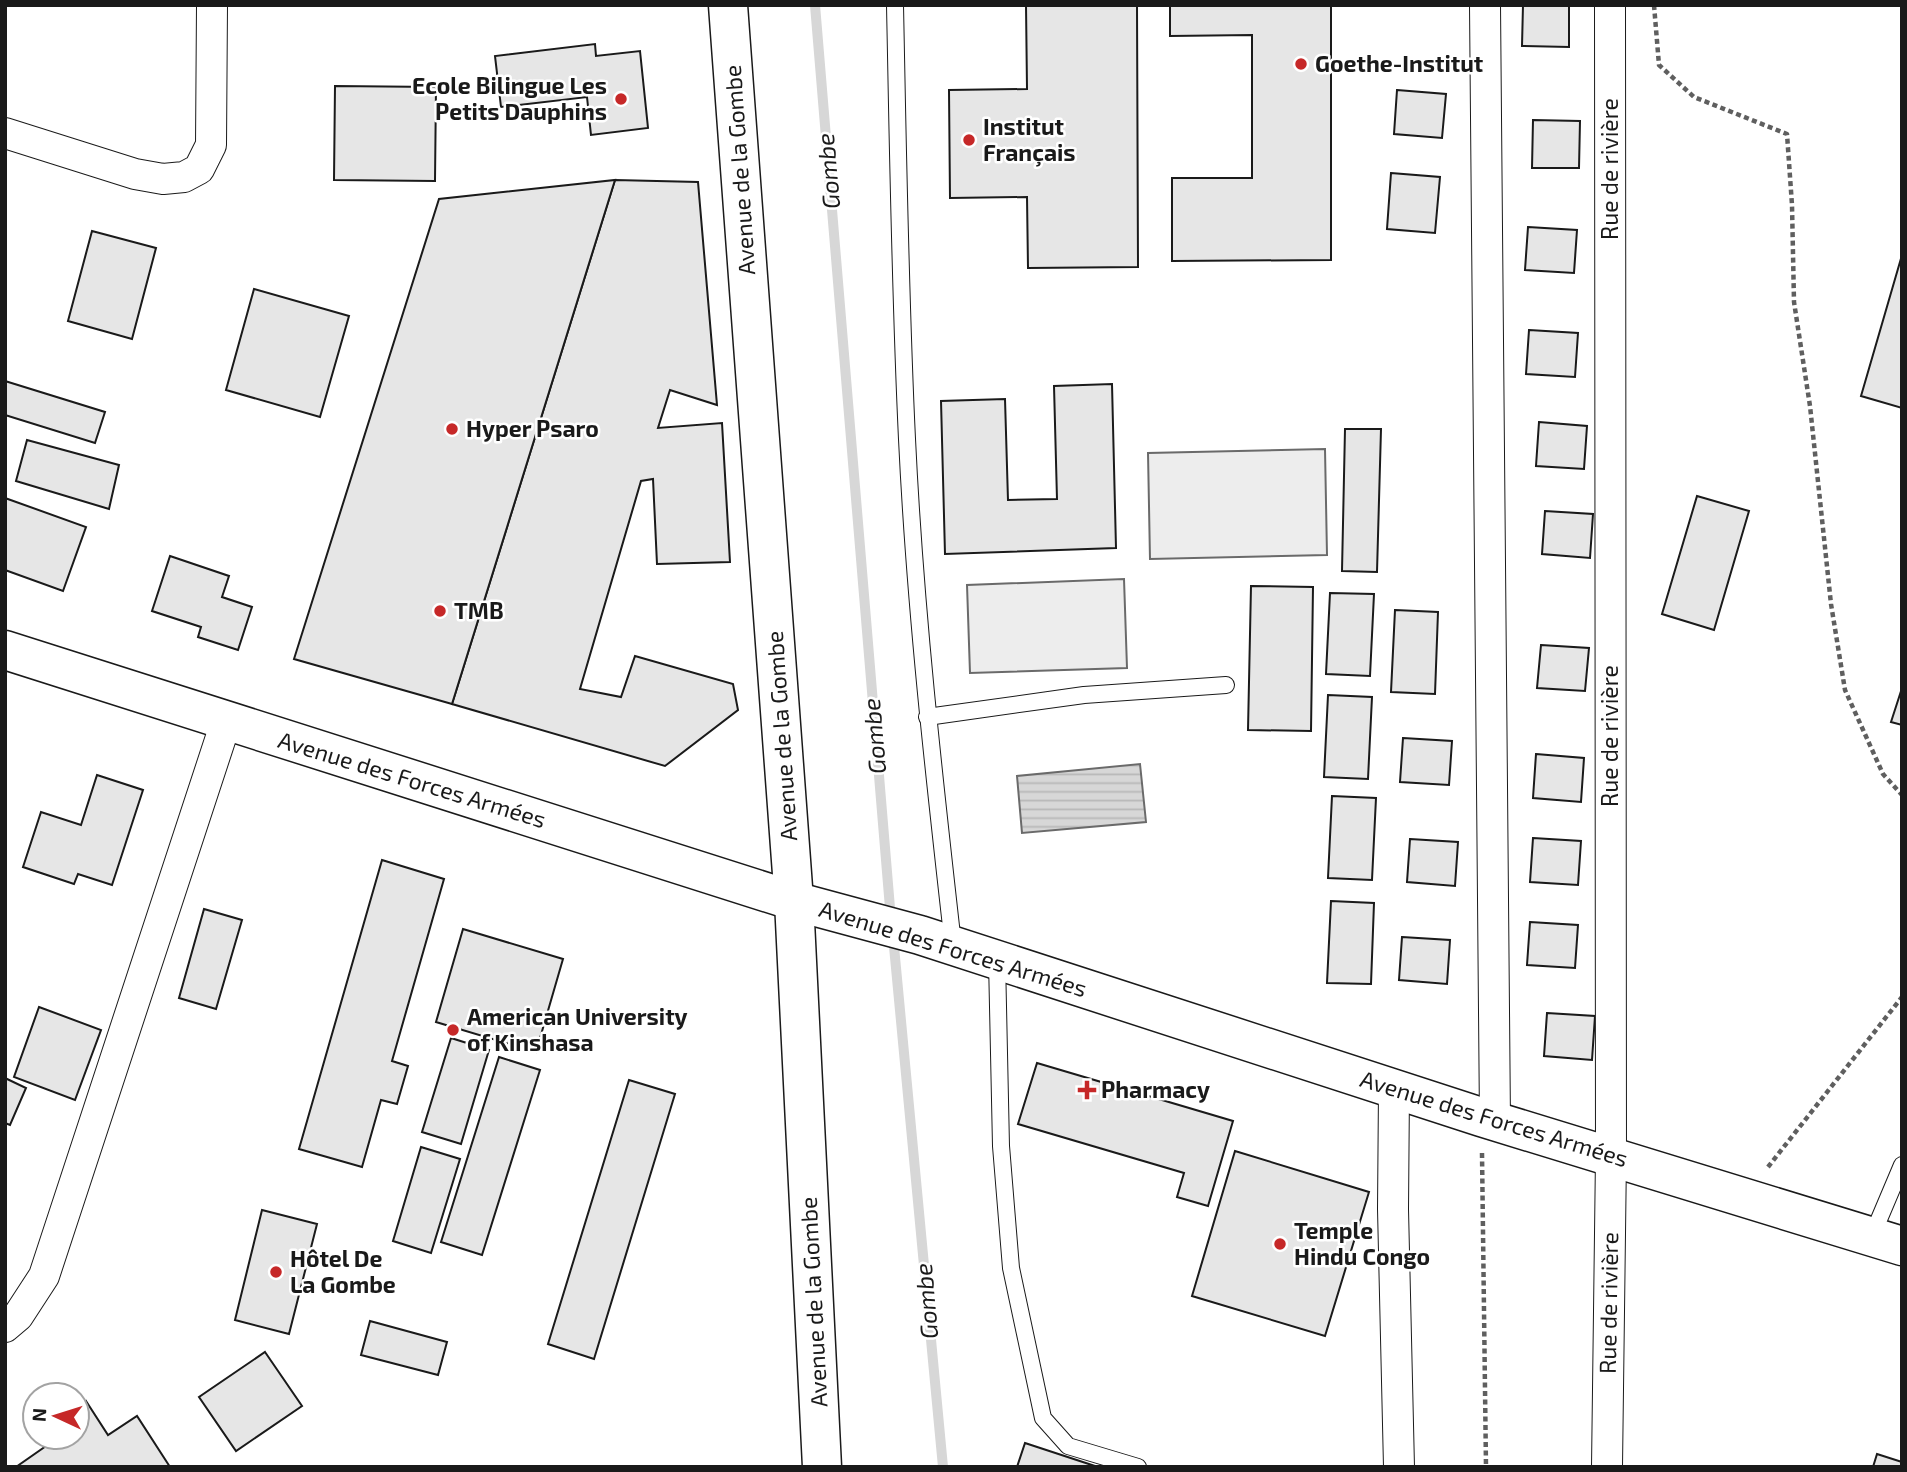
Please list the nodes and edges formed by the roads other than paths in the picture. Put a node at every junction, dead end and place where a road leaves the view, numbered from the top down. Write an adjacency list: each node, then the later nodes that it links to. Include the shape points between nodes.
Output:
1 (212, 5): 6 (street, via 211,145 200,169 184,177 145,176)
2 (728, 5): 11 (street, Avenue de la Gombe)
3 (895, 5): 9 (lane, via 907,441)
4 (1485, 5): 15 (street)
5 (1610, 5): 16 (street, Rue de rivière)
6 (5, 133)
7 (5, 650): 10 (street, Avenue des Forces Armées)
8 (1226, 685): 9 (lane, via 1084,695)
9 (927, 717): 12 (lane)
10 (226, 722): 11 (street, Avenue des Forces Armées); 19 (street, via 44,1276 18,1316)
11 (794, 901): 12 (street, Avenue des Forces Armées); 20 (street, Avenue de la Gombe)
12 (937, 941): 13 (street, Avenue des Forces Armées)
13 (997, 960): 14 (street, Avenue des Forces Armées); 21 (lane, via 1001,1146 1011,1268 1043,1418 1068,1446)
14 (1394, 1088): 15 (street, Avenue des Forces Armées); 22 (street)
15 (1488, 1119): 16 (street, Avenue des Forces Armées)
16 (1611, 1156): 18 (street, Avenue des Forces Armées); 23 (street, Rue de rivière)
17 (1902, 1165): 18 (lane)
18 (1887, 1241)
19 (5, 1326)
20 (822, 1467)
21 (1138, 1467)
22 (1399, 1467)
23 (1607, 1467)

